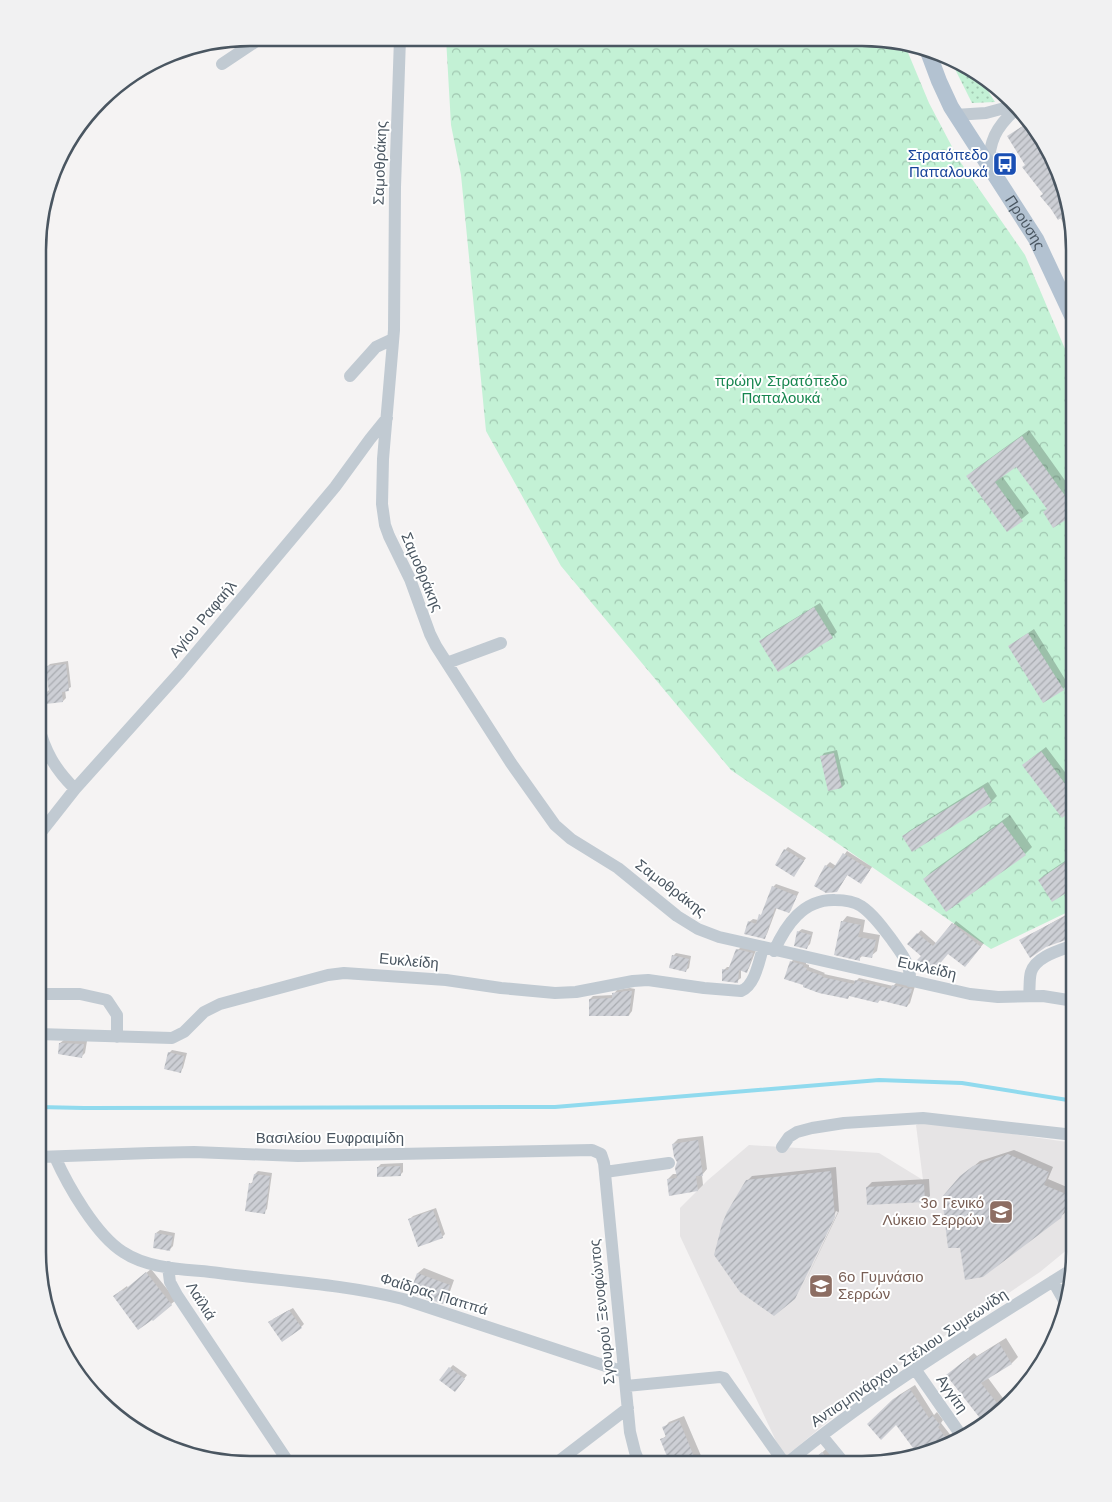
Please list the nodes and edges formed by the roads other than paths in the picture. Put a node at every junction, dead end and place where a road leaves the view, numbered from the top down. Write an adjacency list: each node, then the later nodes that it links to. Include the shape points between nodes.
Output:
1 (249, 46): 4 (street)
2 (400, 46): 10 (street, Σαμοθράκης)
3 (930, 58): 7 (main road, Προύσης)
4 (222, 64)
5 (1007, 107): 7 (street, via 986,113)
6 (1012, 113): 8 (street, via 995,132)
7 (955, 115): 8 (main road, Προύσης)
8 (988, 167): 9 (main road, Προύσης, via 1036,240)
9 (1066, 303)
10 (393, 339): 11 (street, via 376,347); 12 (street, Σαμοθράκης)
11 (350, 376)
12 (388, 418): 13 (street, Αγίου Ραφαήλ); 14 (street, Σαμοθράκης)
13 (361, 451): 14 (street); 18 (street, Αγίου Ραφαήλ, via 336,487 180,672)
14 (383, 459): 16 (street, Σαμοθράκης, via 385,525 430,634)
15 (501, 644): 16 (street)
16 (447, 663): 21 (street, Σαμοθράκης, via 511,763 560,830 612,864 698,929)
17 (46, 748): 18 (street, via 56,769)
18 (75, 789): 19 (street, Αγίου Ραφαήλ)
19 (46, 826)
20 (1066, 948): 24 (street, via 1034,965)
21 (768, 949): 22 (street, Ευκλείδη); 22 (street, via 811,904 825,900 852,902 867,910 889,935 908,965); 27 (street, Ευκλείδη, via 753,978 741,991 648,980 555,993 446,980 335,973 220,1004 204,1012 176,1037)
22 (910, 981): 24 (street, Ευκλείδη, via 976,995)
23 (46, 994): 27 (street, via 80,994 107,1000 116,1015)
24 (1029, 996): 25 (street, Ευκλείδη)
25 (1066, 1000)
26 (46, 1034): 27 (street, Ευκλείδη)
27 (117, 1037)
28 (1066, 1135): 29 (street, via 923,1118 812,1128 789,1137)
29 (782, 1147)
30 (602, 1155): 32 (street, Βασιλείου Ευφραιμίδη, via 592,1150 307,1156 194,1152); 34 (street, Σγουρού Ξενοφώντος)
31 (46, 1157): 32 (street, Βασιλείου Ευφραιμίδη)
32 (55, 1157): 35 (street, via 94,1223 112,1243 137,1259)
33 (669, 1163): 34 (street)
34 (605, 1172): 40 (street, Σγουρού Ξενοφώντος)
35 (168, 1267): 40 (street, Φαίδρας Παππά, via 382,1294); 45 (street, Λαϊλιά, via 170,1282 178,1295)
36 (1064, 1274): 37 (street, Αντισμηνάρχου Στέλιου Συμεωνίδη)
37 (1053, 1281): 38 (street); 39 (street, Αντισμηνάρχου Στέλιου Συμεωνίδη)
38 (1061, 1295)
39 (915, 1369): 43 (street, Αγγίτη); 44 (street, Αντισμηνάρχου Στέλιου Συμεωνίδη)
40 (624, 1372): 41 (street, Σγουρού Ξενοφώντος)
41 (626, 1386): 42 (street, Σγουρού Ξενοφώντος); 48 (street, via 724,1378)
42 (628, 1408): 46 (street); 47 (street, Σγουρού Ξενοφώντος, via 631,1437)
43 (958, 1431)
44 (822, 1436): 49 (street, Αντισμηνάρχου Στέλιου Συμεωνίδη); 50 (street)
45 (284, 1456)
46 (565, 1456)
47 (637, 1456)
48 (779, 1456)
49 (796, 1456)
50 (839, 1456)

